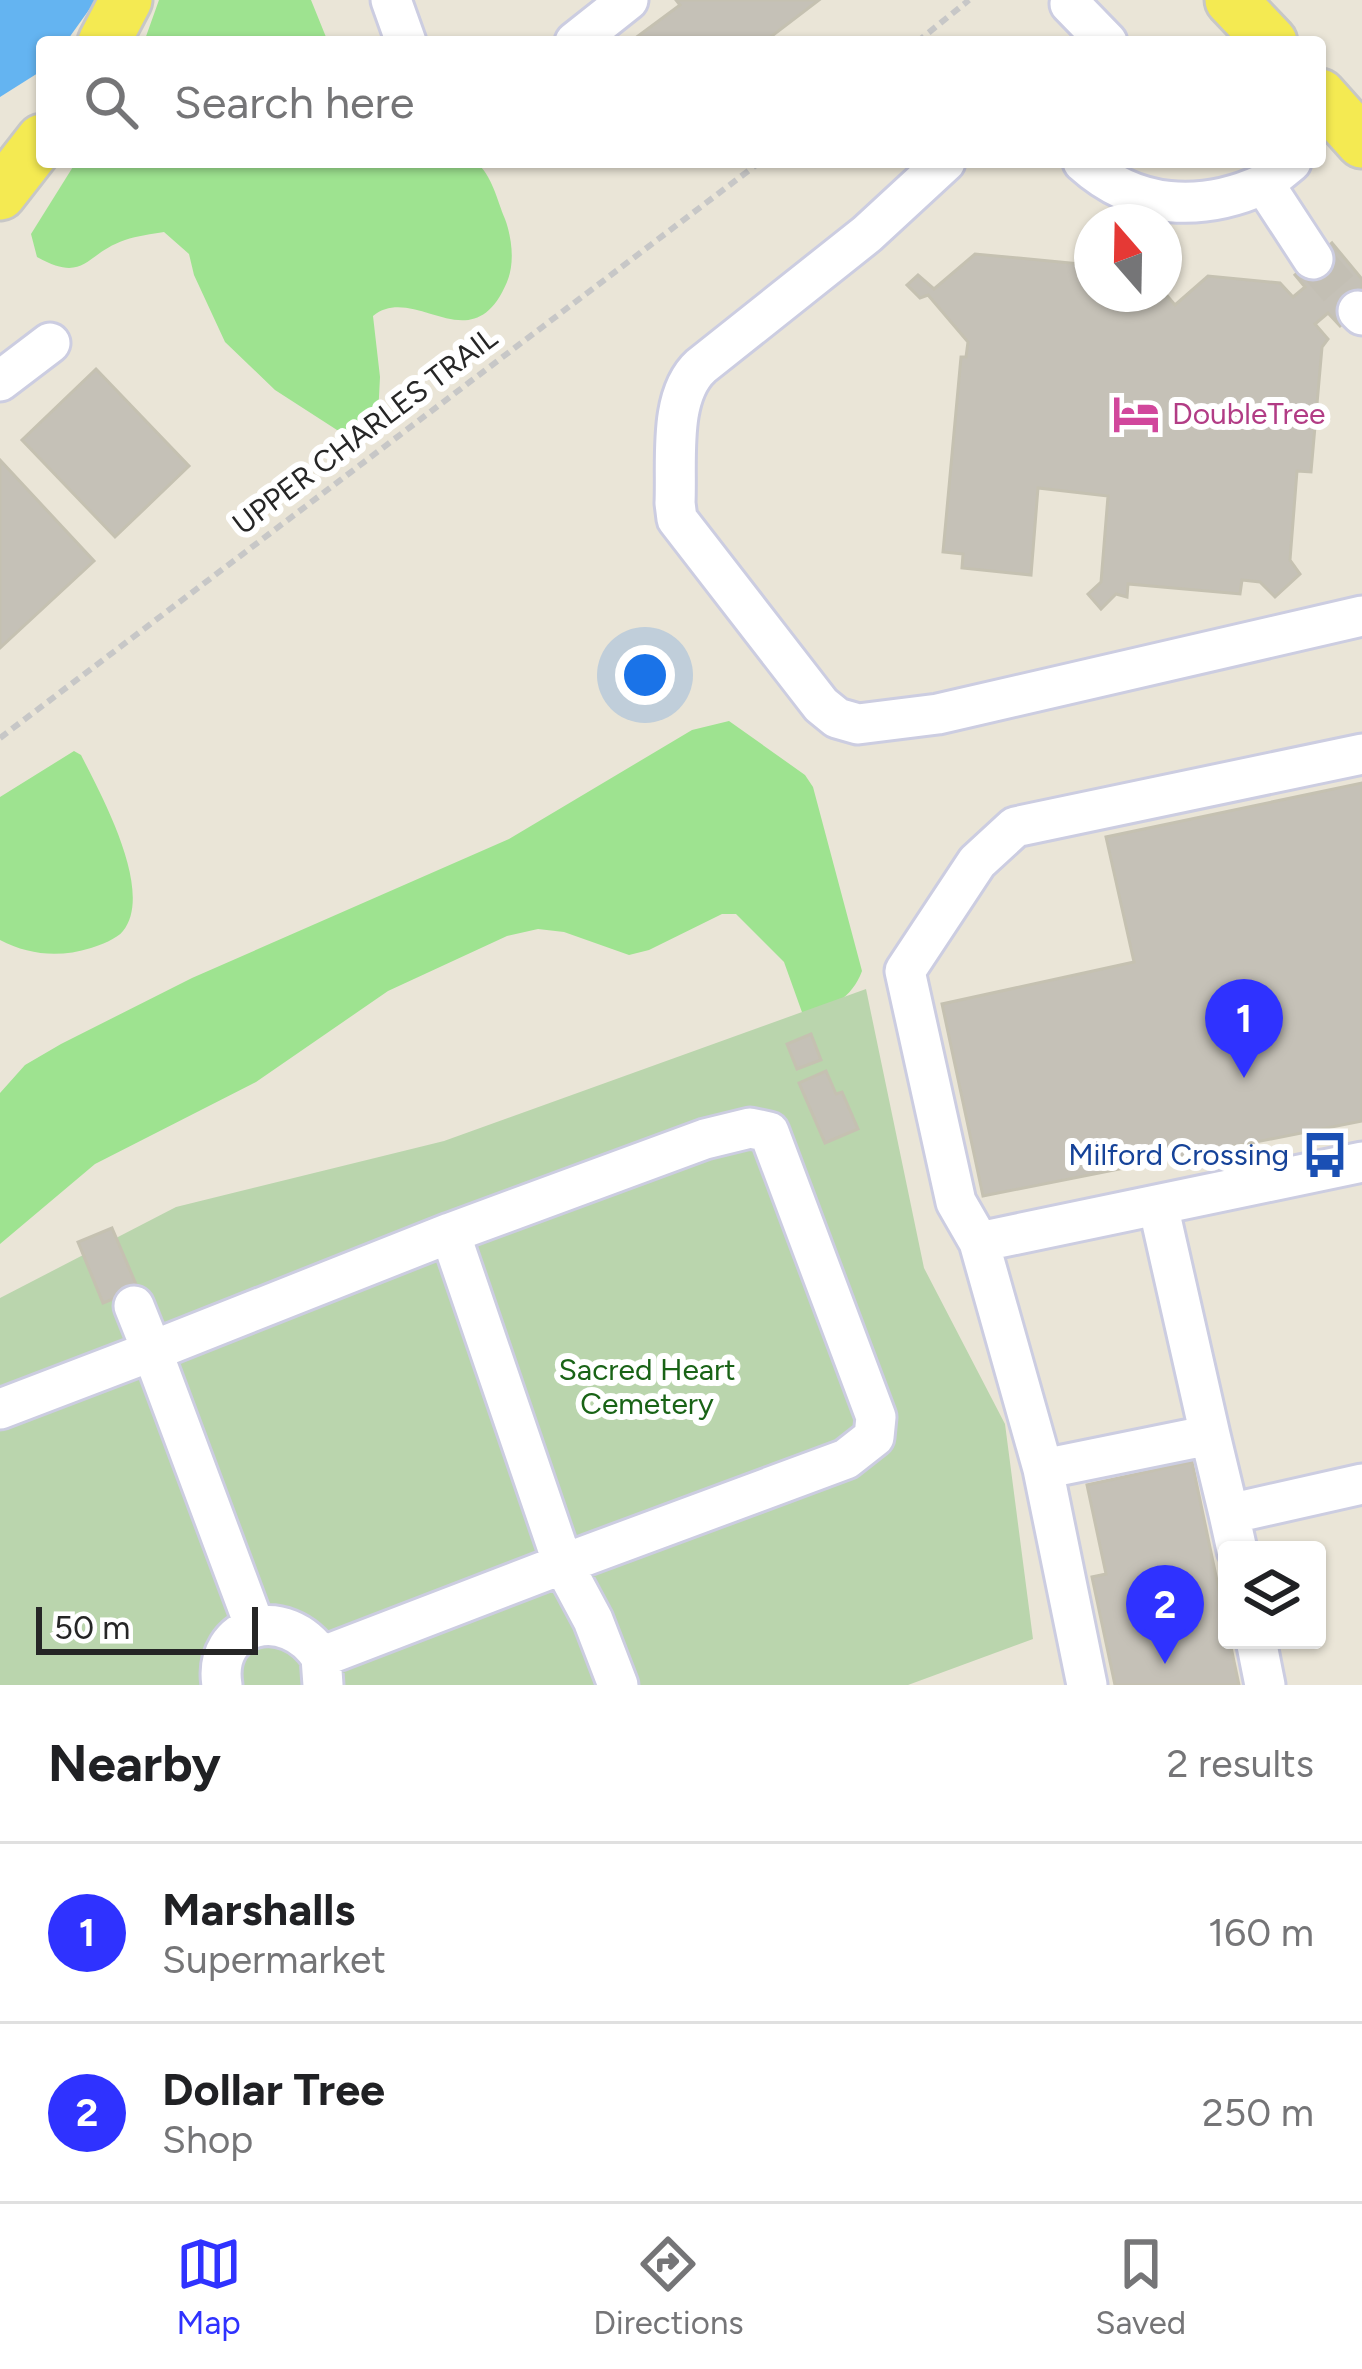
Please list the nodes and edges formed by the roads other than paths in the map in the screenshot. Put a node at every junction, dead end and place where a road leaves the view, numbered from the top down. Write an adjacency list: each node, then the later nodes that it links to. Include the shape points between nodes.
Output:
1 (126, 0): 5 (main road)
2 (391, 0): 6 (lane)
3 (628, 0): 7 (lane)
4 (1231, 0): 8 (main road)
5 (107, 36)
6 (404, 36)
7 (583, 36)
8 (1265, 36)
9 (36, 148): 13 (main road)
10 (938, 168): 17 (lane, via 692,374 681,397 677,519 821,705 837,718 878,724)
11 (1090, 168): 12 (lane, via 1118,190 1160,201 1221,199)
12 (1277, 173): 14 (lane)
13 (0, 194)
14 (1313, 259)
15 (50, 343): 16 (lane)
16 (0, 381)
17 (1362, 616)
18 (1362, 754): 22 (lane, via 1015,827 977,862 905,970 956,1202)
19 (1362, 1162): 20 (lane)
20 (1158, 1205): 22 (lane); 26 (lane)
21 (450, 1233): 24 (lane); 30 (lane); 30 (lane, via 705,1139 750,1128 769,1132 876,1417 874,1436 846,1459)
22 (979, 1242): 27 (lane)
23 (134, 1306): 24 (lane)
24 (152, 1352): 25 (lane); 31 (lane)
25 (0, 1409)
26 (1210, 1435): 27 (lane); 29 (lane)
27 (1043, 1469): 36 (lane)
28 (1362, 1484): 29 (lane)
29 (1233, 1532)
30 (563, 1564): 33 (lane); 35 (lane)
31 (255, 1627): 33 (lane, via 298,1630); 34 (lane, via 225,1657)
32 (1258, 1649): 37 (lane)
33 (322, 1671)
34 (222, 1685)
35 (618, 1685)
36 (1087, 1685)
37 (1265, 1685)

